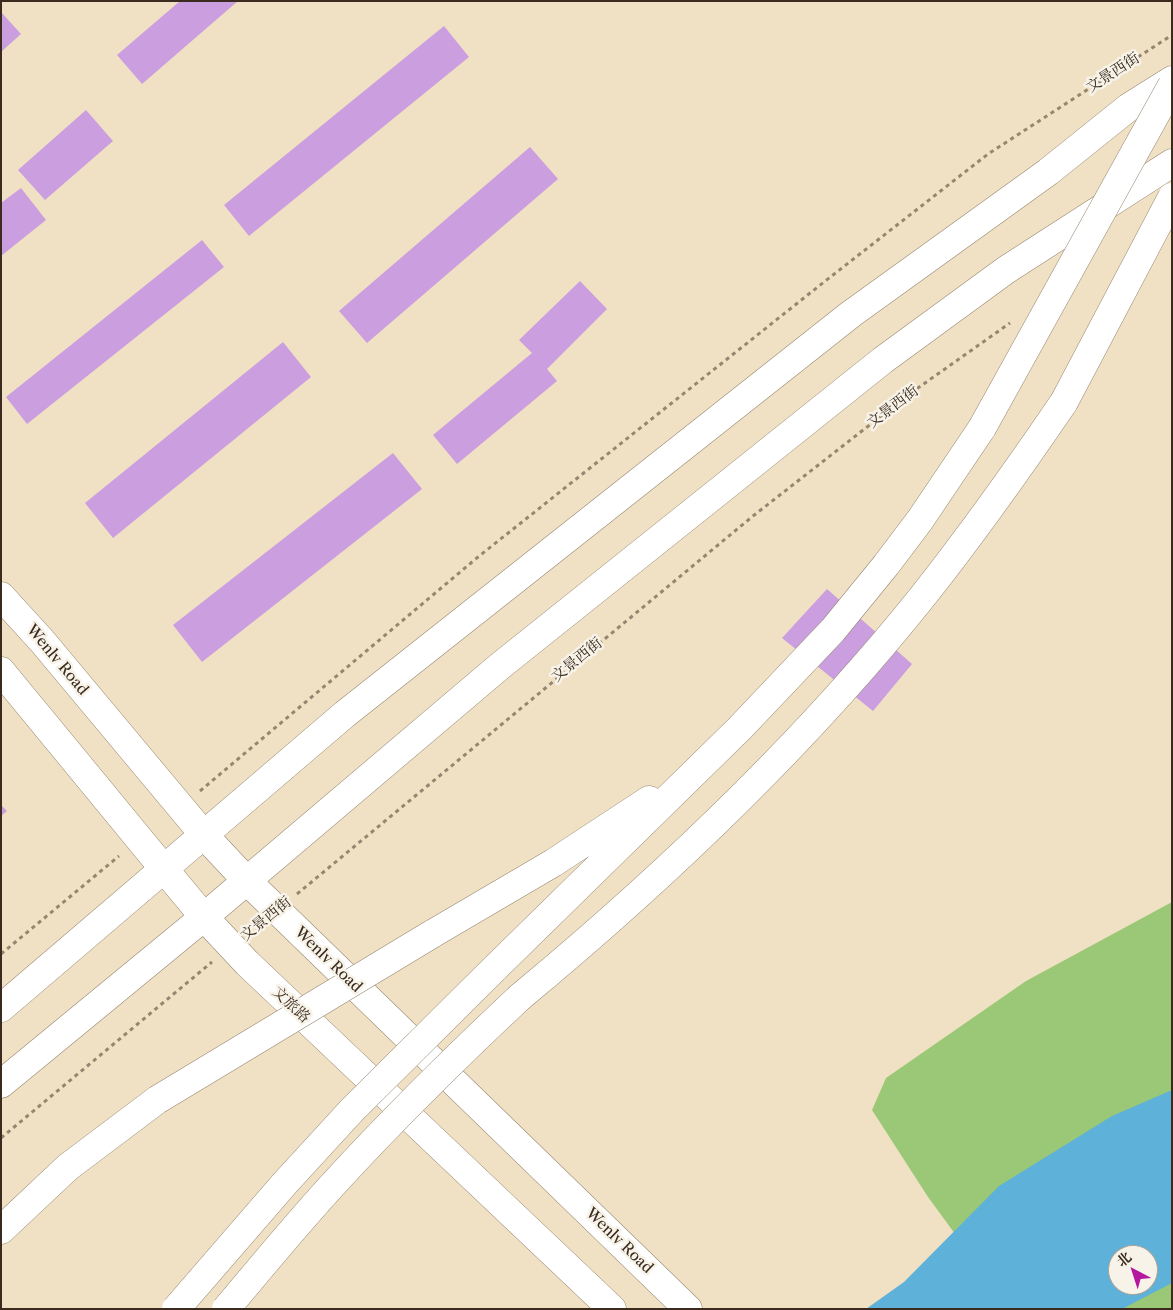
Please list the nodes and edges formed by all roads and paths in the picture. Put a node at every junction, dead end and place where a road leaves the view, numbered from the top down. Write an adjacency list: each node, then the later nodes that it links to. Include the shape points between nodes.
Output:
1 (1172, 35): 10 (path, 文景西街, via 996,148 965,172 478,558)
2 (1172, 80): 11 (main road, via 1129,107 1048,172 851,314 353,708)
3 (1172, 85): 9 (main road, bridge, via 982,428 920,520 833,630)
4 (1165, 167): 14 (main road, via 1006,270 882,360 500,666)
5 (1172, 197): 25 (main road, bridge, via 1064,402 922,598 816,720 703,836 450,1063 336,1181)
6 (1012, 321): 15 (path, 文景西街, via 908,395 753,516)
7 (1, 596): 10 (main road, Wenlv Road)
8 (1, 671): 12 (main road, 文旅路)
9 (703, 764): 22 (main road, bridge, via 552,863 157,1100 68,1167); 24 (main road, bridge, via 352,1110)
10 (181, 807): 11 (main road, Wenlv Road)
11 (204, 835): 13 (main road); 14 (main road, Wenlv Road)
12 (140, 839): 13 (main road, 文旅路); 18 (path)
13 (164, 869): 16 (main road, 文旅路); 19 (main road)
14 (246, 880): 15 (main road, Wenlv Road); 16 (main road)
15 (276, 910): 23 (main road, Wenlv Road)
16 (204, 917): 17 (main road, 文旅路); 20 (main road)
17 (232, 947): 21 (path, 文景西街); 26 (main road, 文旅路)
18 (1, 954)
19 (1, 1008)
20 (1, 1084)
21 (1, 1138)
22 (1, 1230)
23 (684, 1304)
24 (176, 1309)
25 (226, 1309)
26 (612, 1309)

